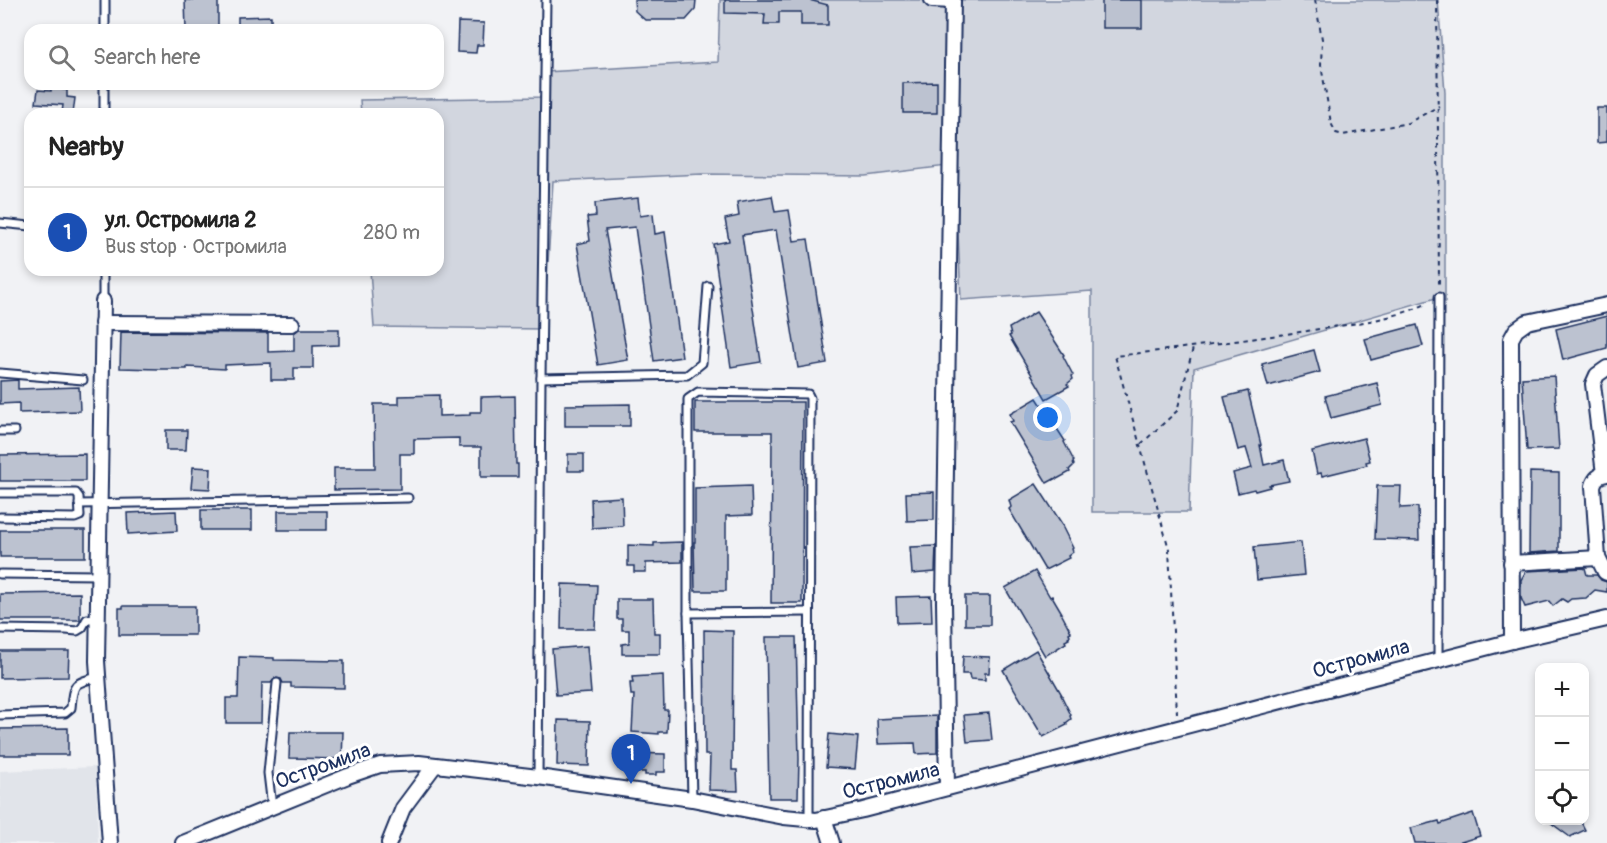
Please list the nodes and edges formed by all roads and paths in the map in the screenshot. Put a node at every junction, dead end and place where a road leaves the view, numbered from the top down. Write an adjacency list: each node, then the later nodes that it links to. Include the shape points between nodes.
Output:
1 (105, 0): 7 (lane)
2 (546, 0): 23 (lane)
3 (932, 0): 4 (street)
4 (953, 0): 52 (street, via 944,602)
5 (1315, 0): 9 (path, via 1322,39 1321,65 1336,133 1408,123)
6 (1437, 0): 9 (path)
7 (105, 24)
8 (104, 90): 10 (lane)
9 (1439, 106): 15 (path)
10 (104, 108)
11 (0, 223): 12 (lane)
12 (24, 225)
13 (103, 276): 16 (lane)
14 (708, 286): 23 (lane, via 702,363 687,375)
15 (1439, 297): 20 (path, via 1414,310 1363,322); 45 (lane)
16 (103, 301): 18 (street)
17 (1607, 305): 35 (street, via 1527,321 1511,339)
18 (102, 323): 19 (street); 31 (street)
19 (292, 324)
20 (1193, 348): 27 (path, via 1177,411); 27 (path, via 1115,356)
21 (1607, 368): 28 (street, via 1593,384)
22 (0, 373): 24 (lane)
23 (541, 378): 51 (lane)
24 (83, 381)
25 (0, 431): 26 (lane)
26 (15, 431)
27 (1140, 446): 49 (path, via 1169,549)
28 (1605, 474): 34 (street, via 1593,486)
29 (0, 493): 32 (lane, via 76,493)
30 (408, 498): 31 (lane)
31 (100, 503): 32 (lane); 38 (street)
32 (79, 504): 33 (lane, via 78,518)
33 (0, 517)
34 (1598, 558): 35 (street); 36 (street)
35 (1512, 563): 44 (street)
36 (1607, 573)
37 (0, 574): 38 (lane)
38 (99, 575): 41 (street)
39 (808, 612): 40 (lane); 40 (lane, via 808,394 698,392 688,399); 56 (lane)
40 (688, 614): 53 (lane)
41 (98, 619): 43 (lane, via 87,619 77,631); 46 (street)
42 (1607, 619): 44 (street, Остромила)
43 (0, 629)
44 (1512, 641): 45 (street, Остромила)
45 (1438, 661): 49 (street, Остромила)
46 (99, 677): 48 (lane, via 75,686 71,708 65,713); 57 (street)
47 (277, 683): 54 (lane, via 268,773)
48 (0, 715)
49 (1178, 729): 52 (street, Остромила)
50 (435, 765): 51 (street, Остромила); 54 (street, Остромила, via 380,765); 59 (street, via 403,808)
51 (538, 777): 53 (street, Остромила)
52 (947, 788): 55 (street, Остромила)
53 (692, 799): 56 (street, Остромила)
54 (272, 807): 58 (street, Остромила)
55 (824, 818): 56 (street, Остромила); 60 (street)
56 (808, 819)
57 (110, 843)
58 (183, 843)
59 (389, 843)
60 (832, 843)

